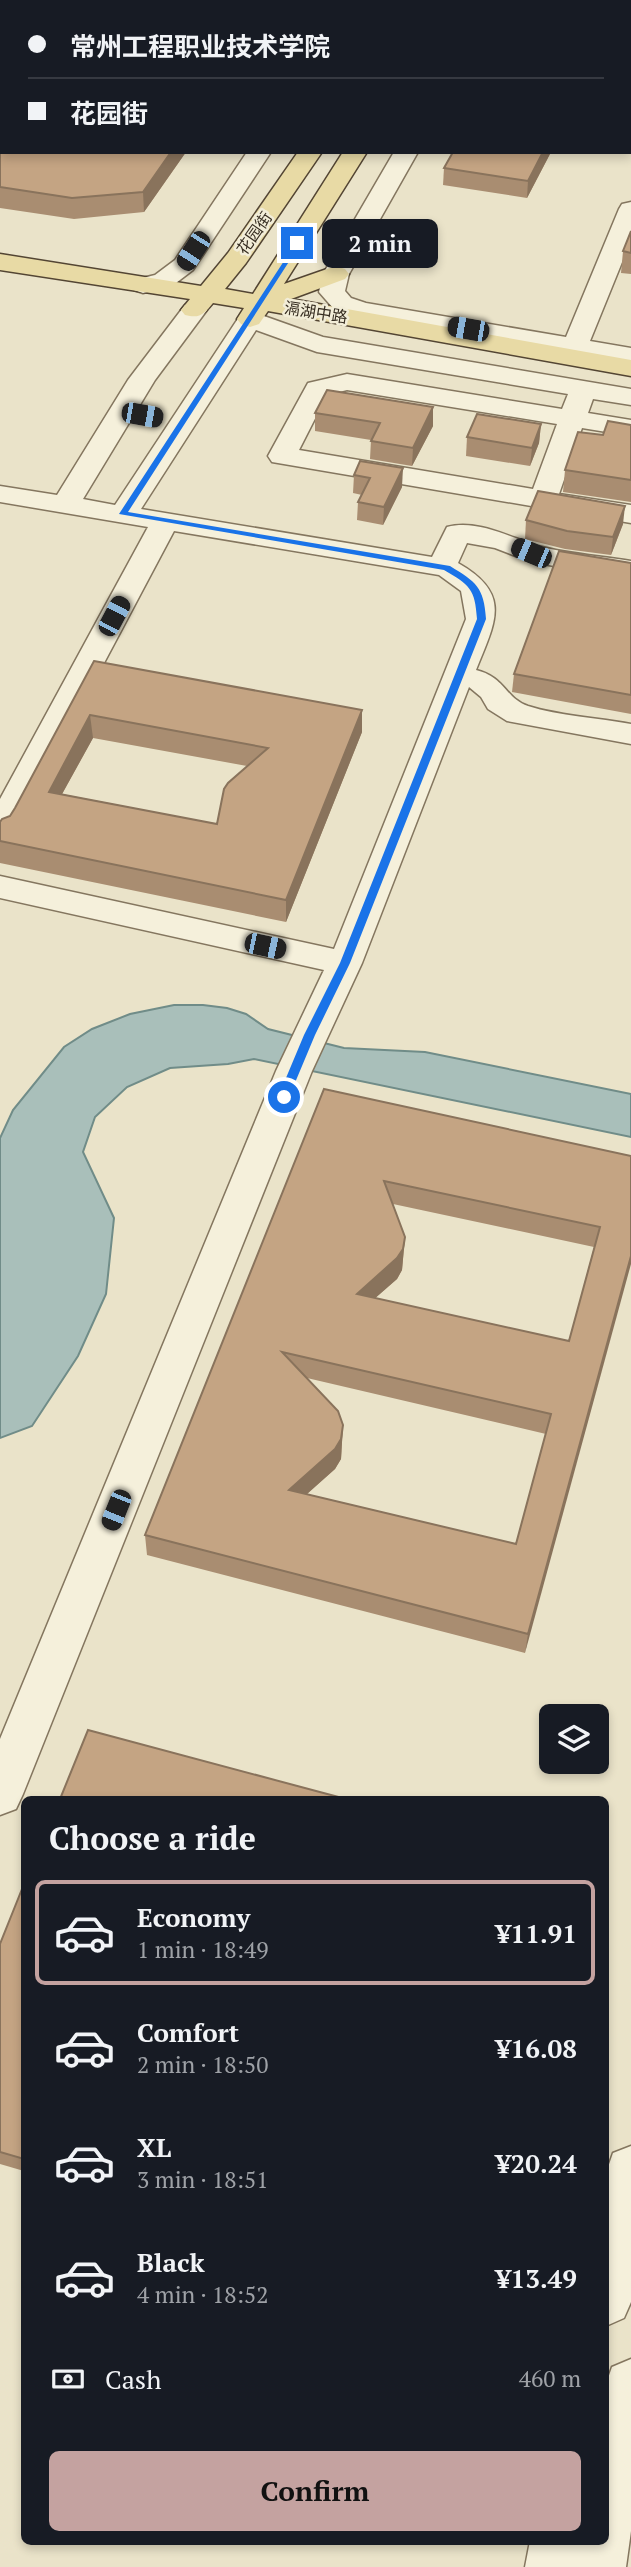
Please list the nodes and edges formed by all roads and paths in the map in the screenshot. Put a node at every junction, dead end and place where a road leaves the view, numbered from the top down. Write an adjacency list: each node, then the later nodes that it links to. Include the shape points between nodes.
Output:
1 (257, 154): 9 (street, via 184,265 163,281)
2 (309, 154): 10 (main road, 花园街, via 237,258)
3 (354, 154): 11 (main road)
4 (405, 154): 7 (street)
5 (631, 209): 12 (street)
6 (0, 261): 9 (main road, 滆湖中路)
7 (336, 274): 11 (main road); 12 (street, via 332,292 342,303 360,310)
8 (0, 276): 10 (main road, 滆湖中路)
9 (143, 285): 10 (main road, 滆湖中路)
10 (200, 302): 11 (main road, 滆湖中路); 18 (street, via 174,332)
11 (254, 311): 14 (main road, 滆湖中路, via 335,314); 15 (main road, 滆湖中路); 16 (street, via 317,344); 18 (street)
12 (575, 347): 13 (street)
13 (631, 356)
14 (631, 368)
15 (631, 382)
16 (583, 389): 17 (street); 19 (street)
17 (631, 397)
18 (152, 417): 23 (street); 25 (street)
19 (572, 418): 20 (street); 22 (street); 22 (street, via 348,382 317,389 282,456)
20 (631, 428)
21 (0, 494): 23 (street)
22 (543, 499): 24 (street)
23 (65, 505): 25 (street)
24 (631, 513)
25 (123, 514): 26 (street)
26 (165, 521): 27 (street); 31 (street)
27 (442, 567): 28 (street, via 457,533 502,541 531,553); 29 (street, via 470,581 480,597 481,619)
28 (631, 570)
29 (459, 675): 30 (street, via 480,680 499,702 519,714); 33 (street)
30 (631, 734)
31 (0, 830)
32 (0, 887): 33 (street)
33 (345, 963): 34 (street, via 294,1071)
34 (0, 1794)
35 (631, 2171): 36 (street)
36 (609, 2285)
37 (631, 2386): 38 (street)
38 (609, 2508)
39 (557, 2545): 41 (street)
40 (602, 2545): 42 (street)
41 (552, 2567)
42 (598, 2567)

